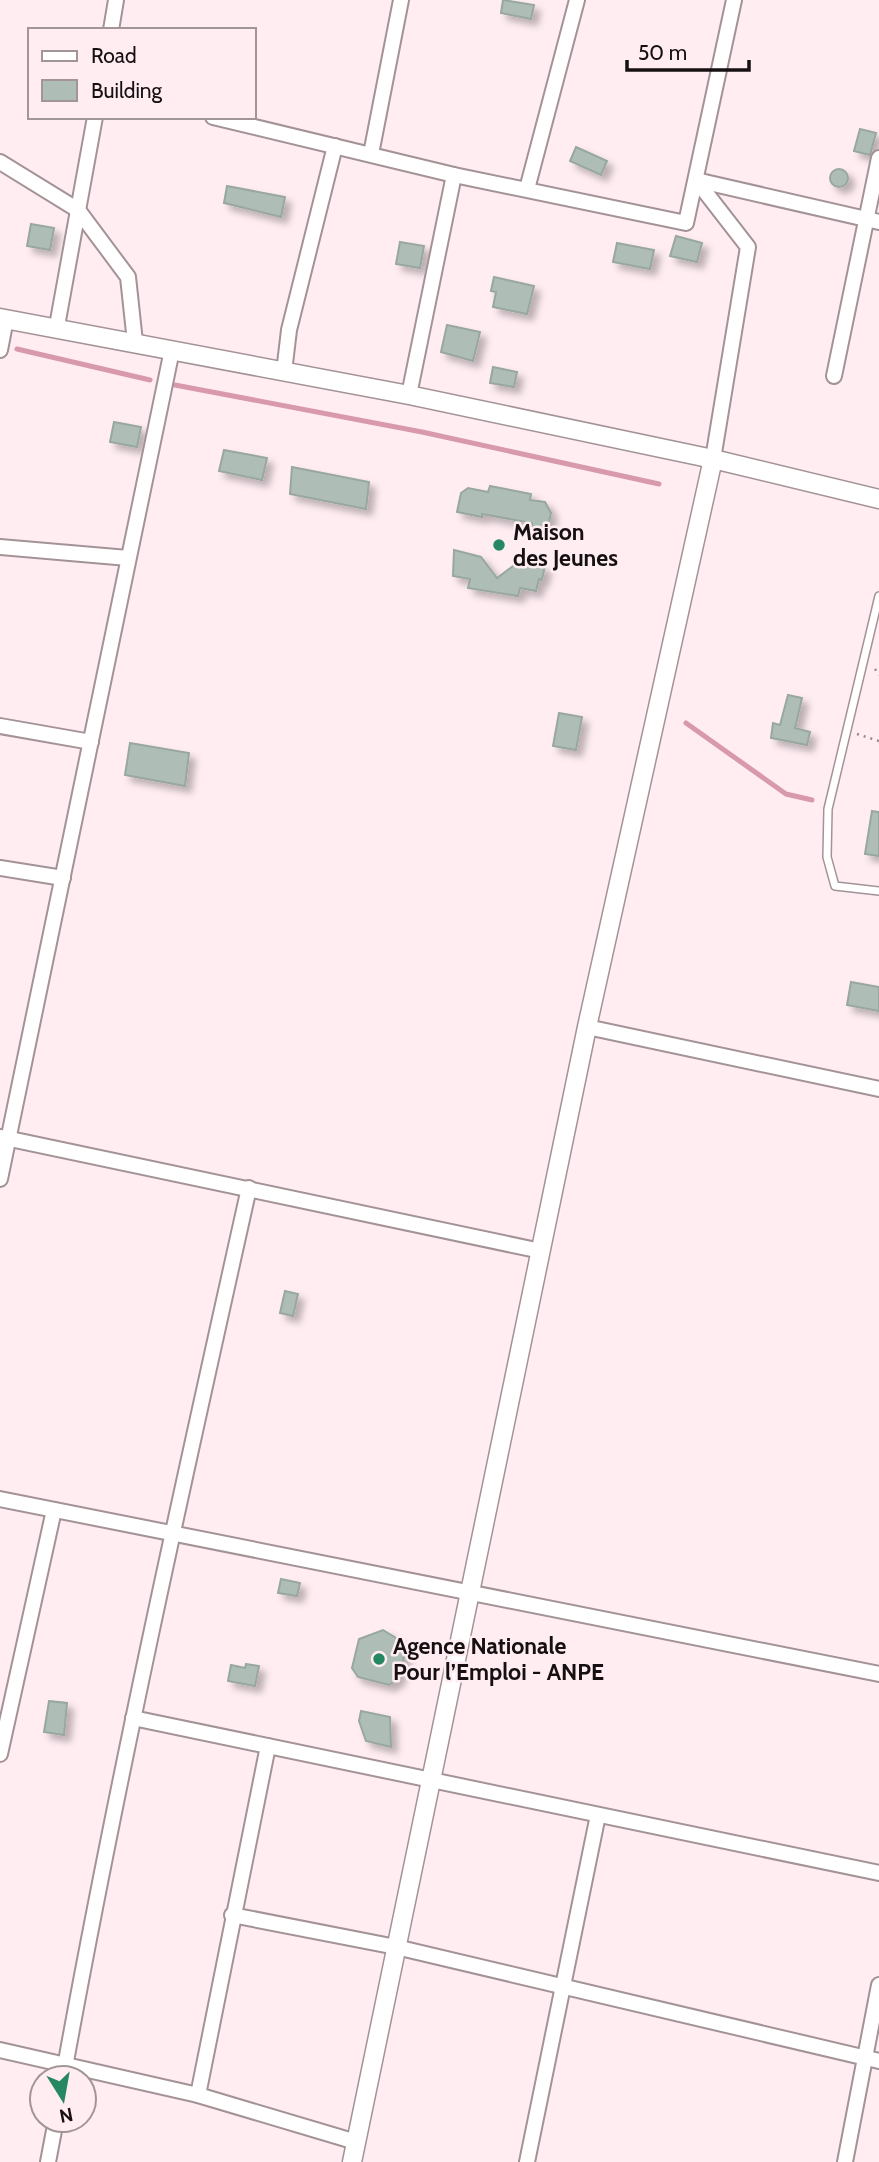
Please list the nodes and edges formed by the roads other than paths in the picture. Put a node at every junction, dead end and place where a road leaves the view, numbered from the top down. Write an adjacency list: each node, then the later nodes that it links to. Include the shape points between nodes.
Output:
1 (116, 0): 5 (street)
2 (401, 0): 9 (street)
3 (577, 0): 14 (street)
4 (734, 0): 13 (street)
5 (111, 28)
6 (95, 119): 15 (street)
7 (221, 119): 8 (street)
8 (335, 146): 9 (street); 22 (street, via 289,330)
9 (371, 154): 12 (street)
10 (879, 158): 16 (street)
11 (0, 162): 15 (street)
12 (454, 175): 14 (street); 24 (street)
13 (696, 180): 14 (street, via 686,223); 16 (street); 25 (street, via 748,247)
14 (527, 189)
15 (78, 210): 18 (street); 19 (street, via 128,277)
16 (872, 221): 23 (street)
17 (3, 318): 18 (street); 20 (street)
18 (57, 326): 19 (street)
19 (135, 342): 21 (street)
20 (0, 350)
21 (172, 350): 22 (street); 28 (street)
22 (284, 372): 24 (street)
23 (834, 376)
24 (409, 396): 25 (street)
25 (713, 459): 26 (street); 35 (street)
26 (879, 499)
27 (0, 547): 28 (street)
28 (128, 558): 31 (street)
29 (879, 596): 34 (lane, via 828,809 827,857 835,886)
30 (0, 726): 31 (street)
31 (91, 742): 33 (street)
32 (0, 867): 33 (street)
33 (63, 878): 37 (street)
34 (879, 891)
35 (587, 1027): 36 (street); 40 (street)
36 (879, 1089)
37 (5, 1137): 38 (street); 39 (street)
38 (0, 1179)
39 (249, 1188): 40 (street); 43 (street)
40 (541, 1251): 44 (street)
41 (0, 1499): 42 (street)
42 (54, 1510): 43 (street); 48 (street)
43 (172, 1533): 44 (street); 46 (street)
44 (470, 1593): 45 (street); 49 (street)
45 (879, 1674)
46 (133, 1718): 47 (street); 60 (street)
47 (268, 1746): 49 (street); 52 (street)
48 (0, 1754)
49 (431, 1780): 50 (street); 53 (street)
50 (598, 1815): 51 (street); 55 (street)
51 (879, 1873)
52 (233, 1915): 53 (street); 62 (street)
53 (396, 1947): 55 (street); 64 (street)
54 (879, 1985): 57 (street)
55 (564, 1986): 57 (street); 67 (street)
56 (0, 2050): 59 (street)
57 (864, 2058): 58 (street); 68 (street)
58 (879, 2062)
59 (43, 2064)
60 (65, 2064)
61 (98, 2077): 62 (street)
62 (198, 2095): 64 (street)
63 (53, 2134): 65 (street)
64 (356, 2142): 66 (street)
65 (48, 2162)
66 (352, 2162)
67 (527, 2162)
68 (845, 2162)

